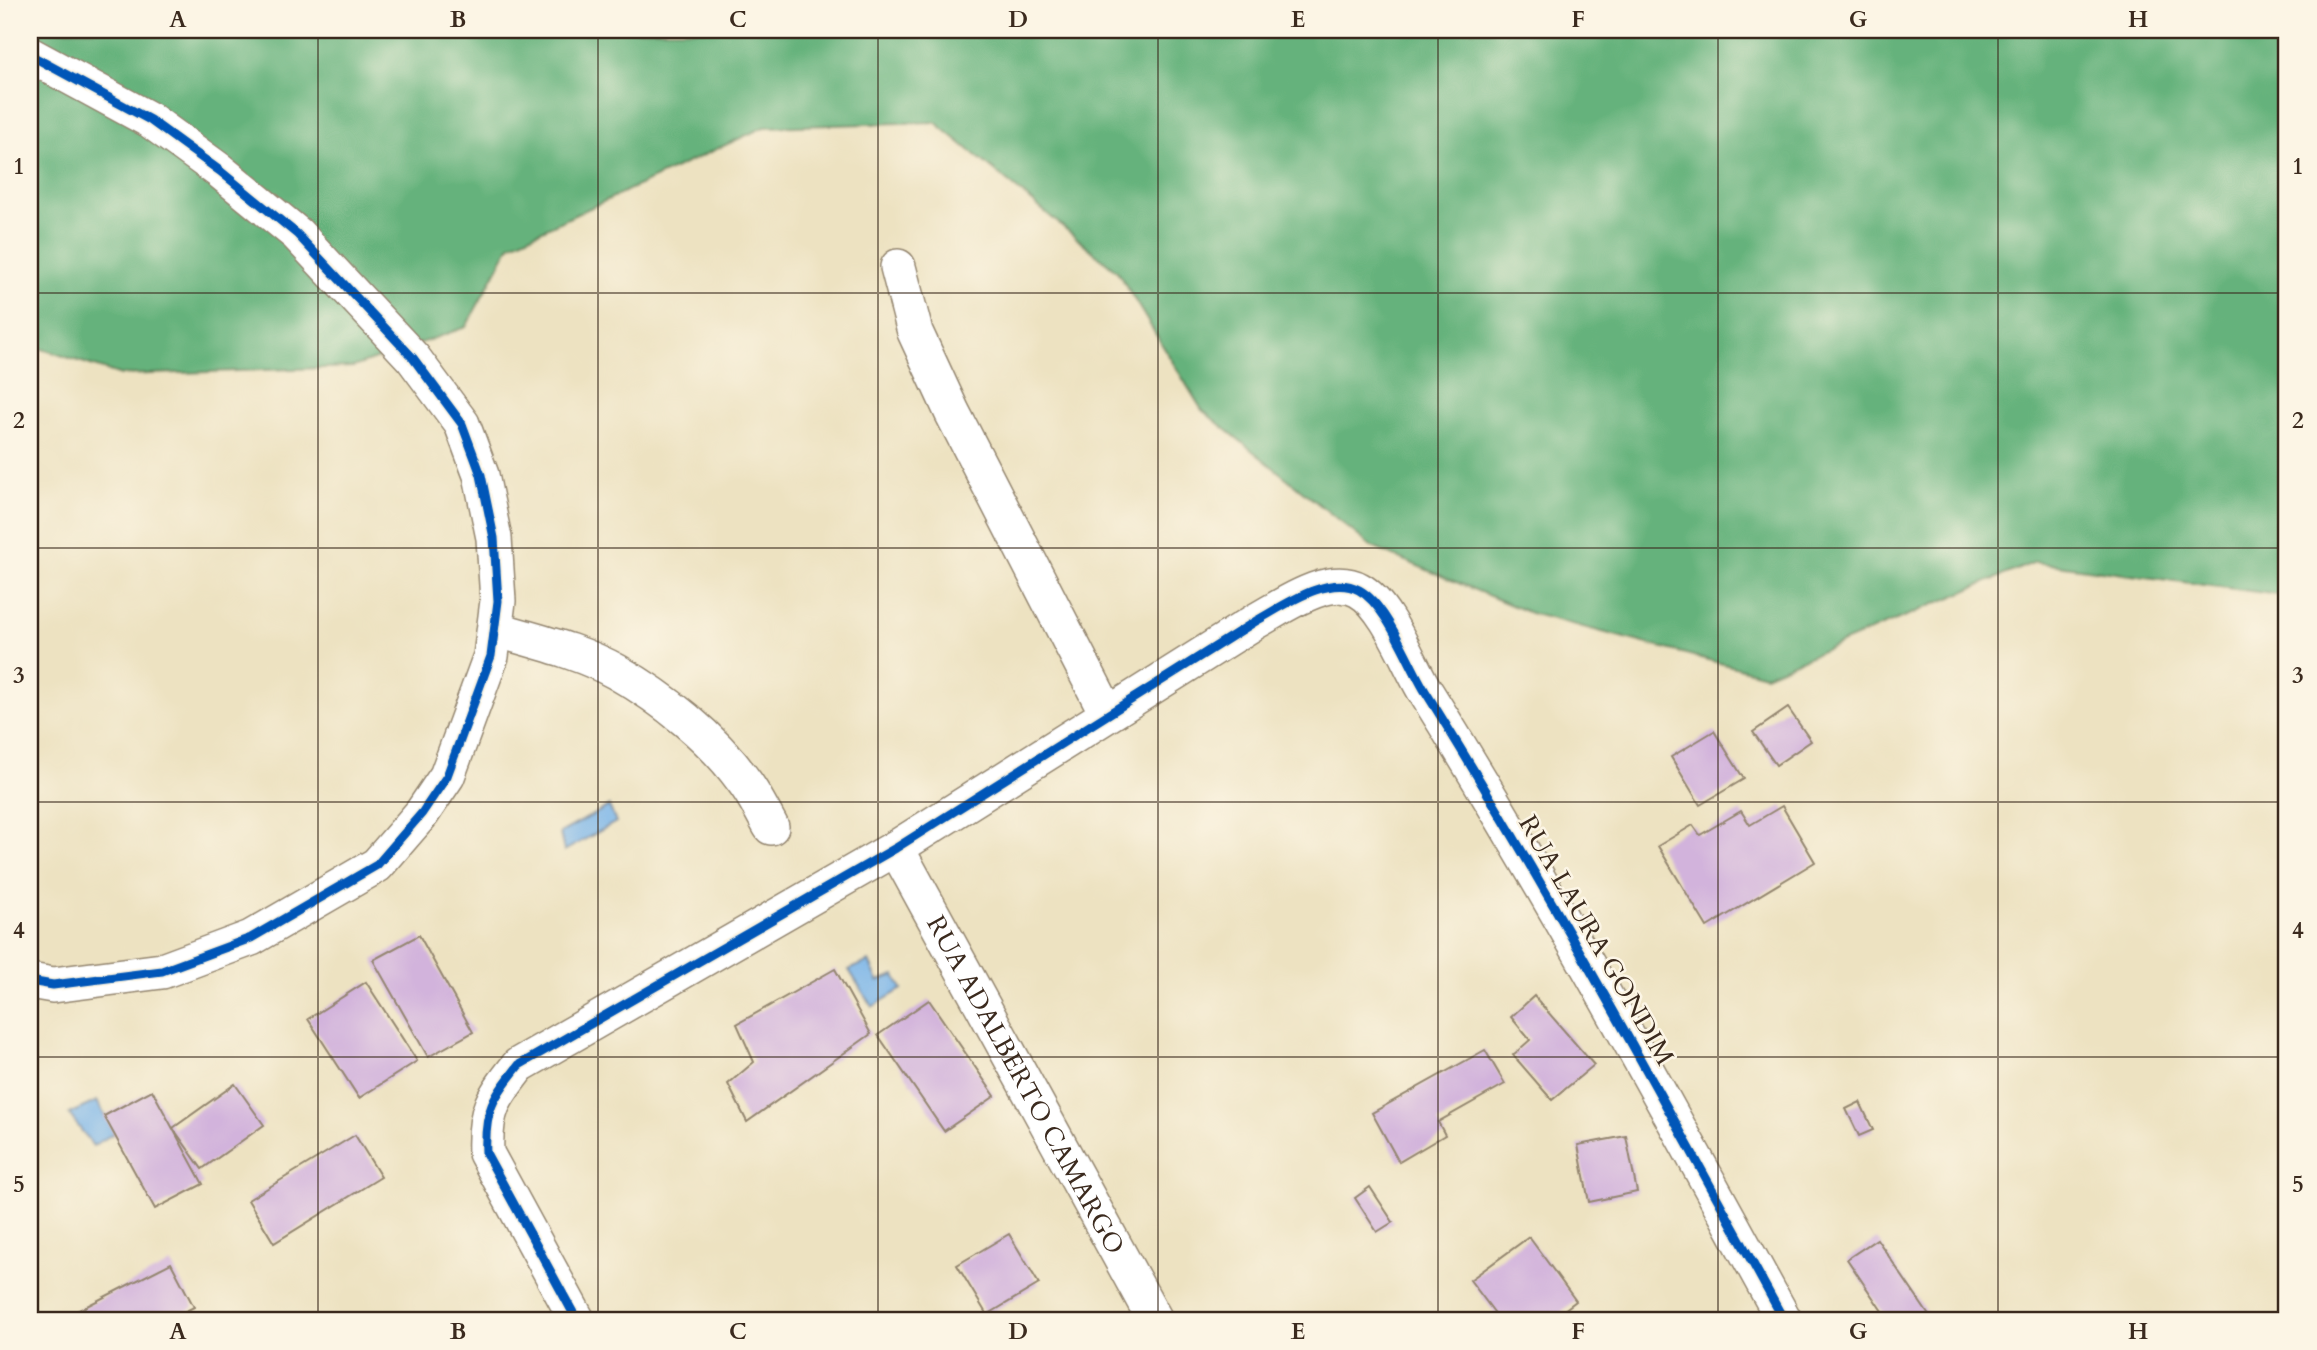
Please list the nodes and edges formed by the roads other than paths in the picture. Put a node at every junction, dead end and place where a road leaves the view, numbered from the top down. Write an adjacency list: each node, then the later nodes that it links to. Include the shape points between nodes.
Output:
1 (30, 55): 3 (street, via 150,120 219,171 297,234 413,358 462,424 481,475 494,538)
2 (898, 267): 4 (street, via 915,332 952,412)
3 (495, 629): 5 (street, via 580,655 651,695 705,737 744,780); 7 (street, via 491,656 447,776 377,865 251,938 162,971 53,985)
4 (1107, 713): 6 (street); 10 (street, RUA LAURA GONDIM, via 1296,599 1343,585 1360,590 1383,615 1415,676 1502,816)
5 (771, 827)
6 (896, 848): 8 (street, via 519,1065 498,1091 485,1122 486,1153); 9 (street, RUA ADALBERTO CAMARGO)
7 (30, 981)
8 (578, 1320)
9 (1155, 1320)
10 (1784, 1320)

